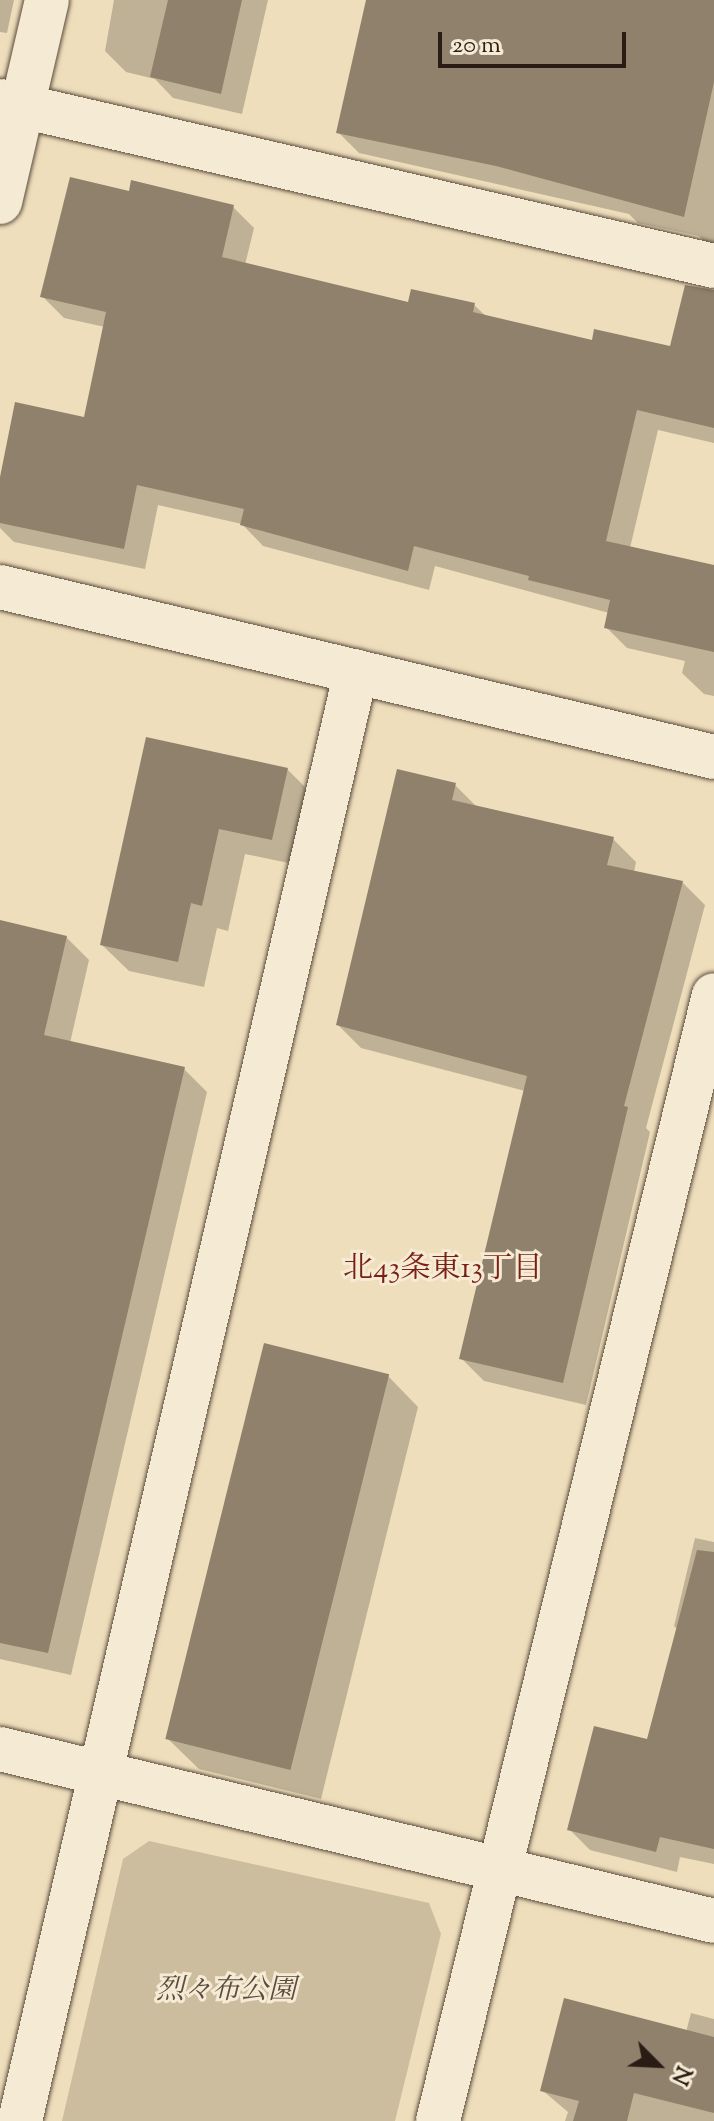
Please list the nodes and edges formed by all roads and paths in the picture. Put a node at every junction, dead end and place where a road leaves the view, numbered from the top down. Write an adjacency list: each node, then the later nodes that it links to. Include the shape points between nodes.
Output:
1 (47, 0): 2 (street)
2 (11, 104): 3 (street); 4 (street)
3 (0, 202)
4 (714, 266)
5 (0, 587): 6 (street)
6 (356, 671): 7 (street); 10 (street)
7 (714, 757)
8 (714, 995): 11 (street)
9 (0, 1749): 10 (street)
10 (101, 1773): 11 (street); 13 (street)
11 (499, 1869): 12 (street); 14 (street)
12 (714, 1921)
13 (20, 2121)
14 (438, 2121)

